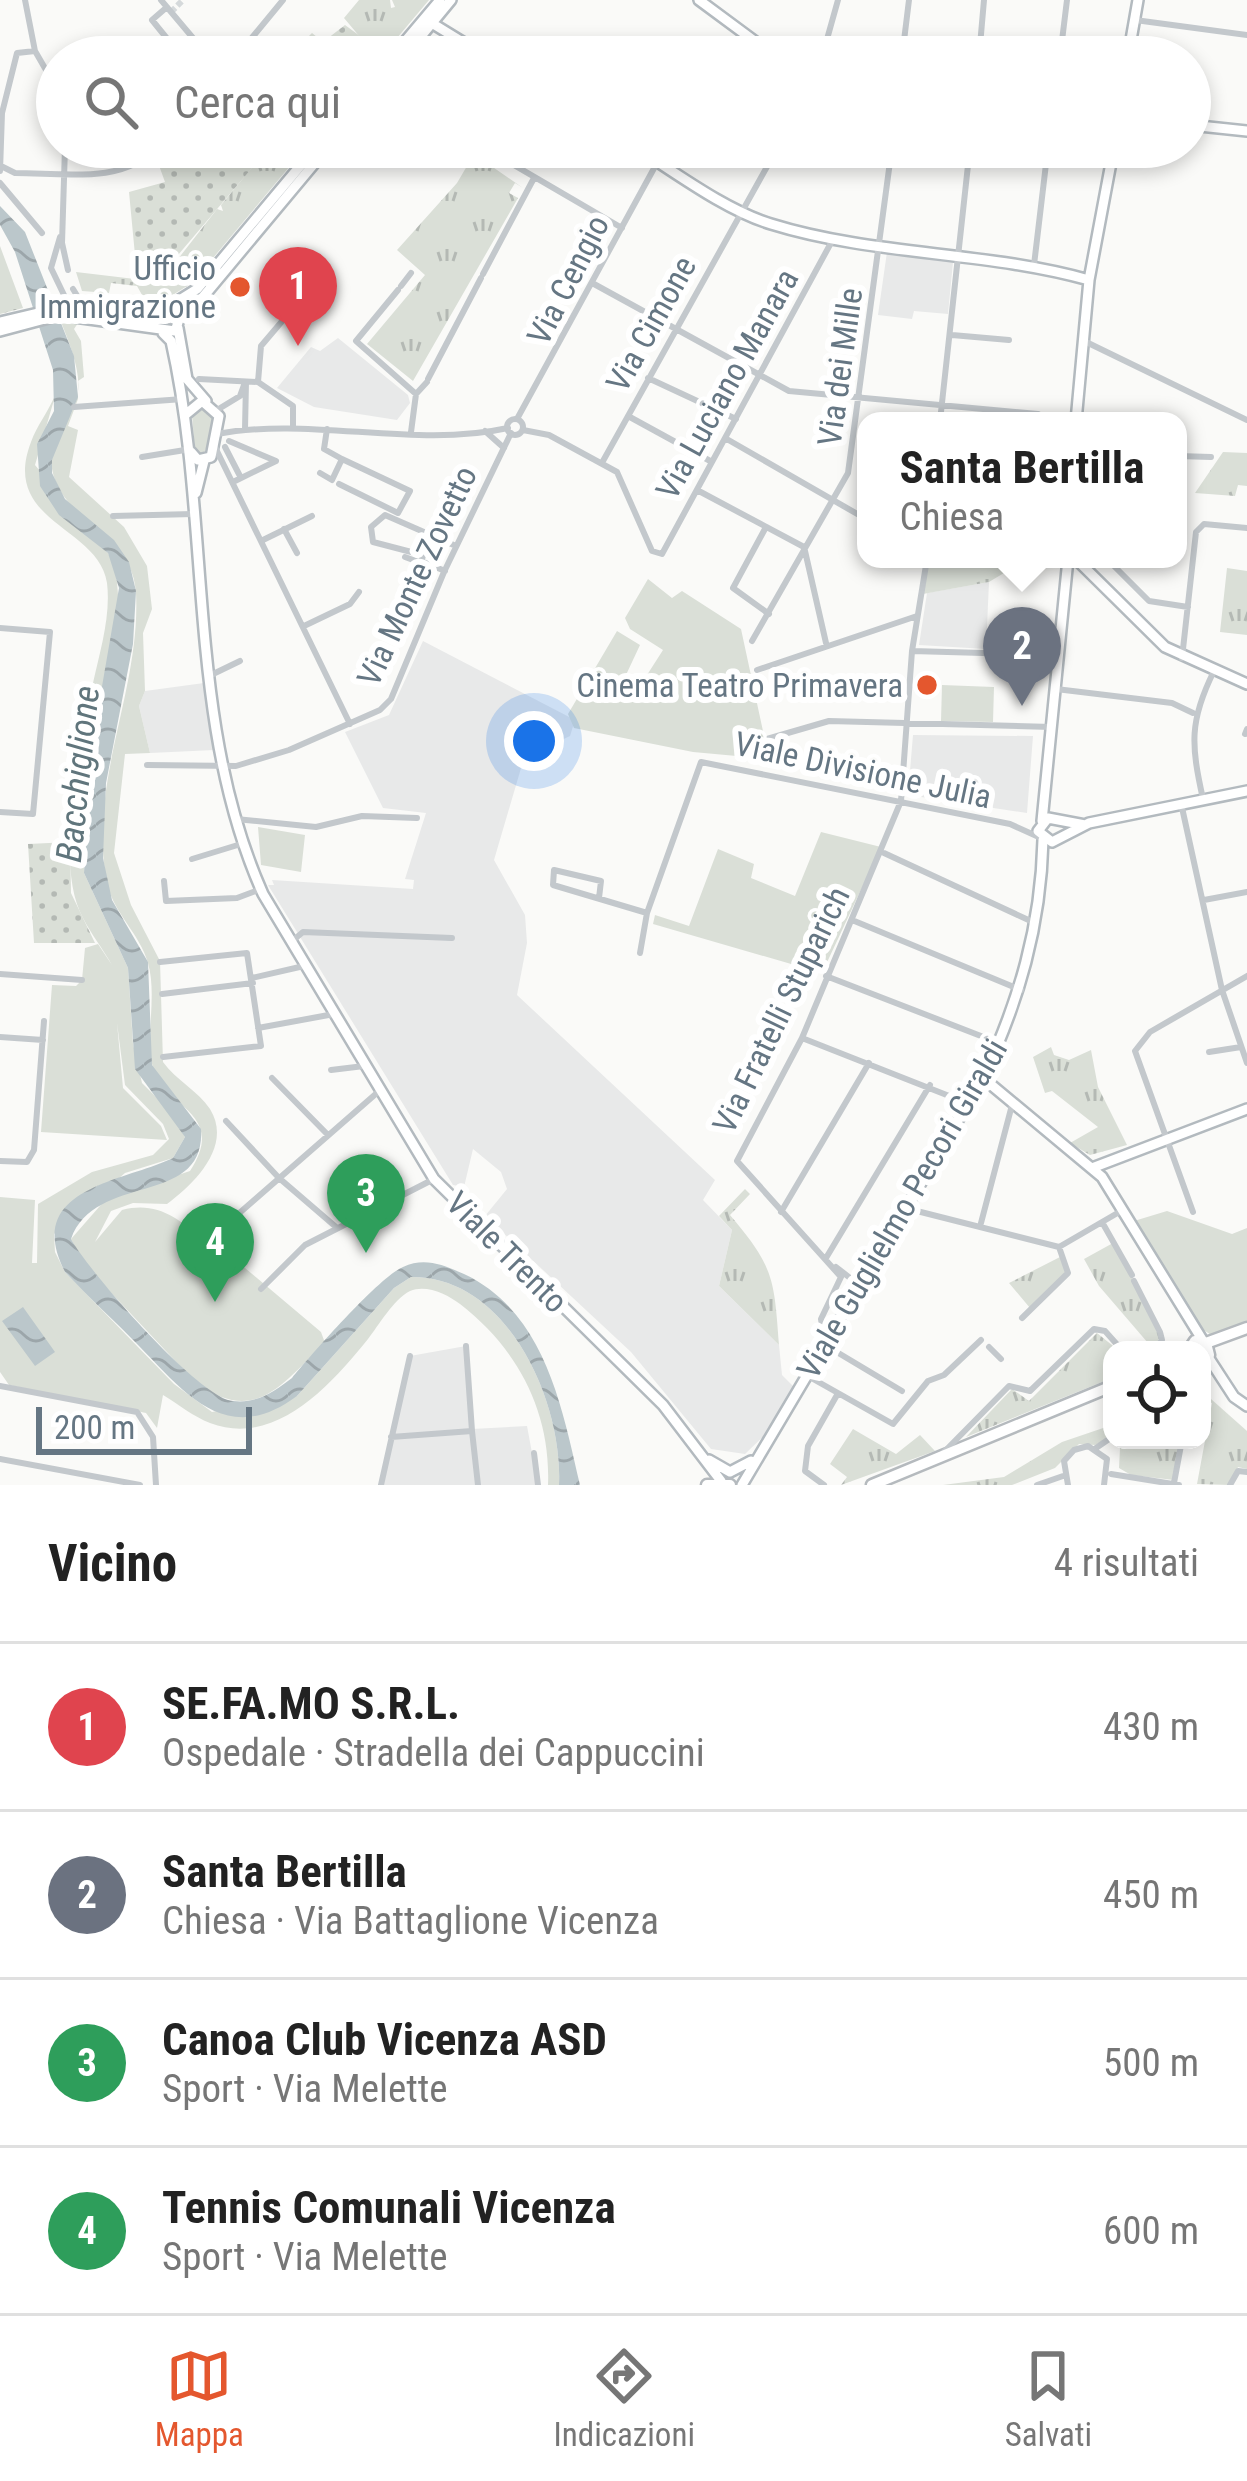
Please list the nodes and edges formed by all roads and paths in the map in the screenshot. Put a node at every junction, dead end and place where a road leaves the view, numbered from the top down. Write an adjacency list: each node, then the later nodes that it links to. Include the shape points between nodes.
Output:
1 (26, 0): 27 (street)
2 (283, 0): 17 (street)
3 (440, 0): 13 (street)
4 (451, 0): 13 (street)
5 (699, 0): 21 (street)
6 (838, 0): 22 (street)
7 (909, 0): 23 (street)
8 (985, 0): 24 (street)
9 (1067, 0): 25 (street)
10 (1138, 0): 12 (street)
11 (164, 4): 15 (street, via 152,20); 16 (street)
12 (1135, 20): 14 (street); 26 (street)
13 (428, 21): 18 (street); 19 (street); 20 (street)
14 (1247, 35)
15 (165, 36)
16 (191, 36)
17 (253, 36)
18 (413, 36)
19 (418, 36)
20 (453, 36)
21 (748, 36)
22 (828, 36)
23 (905, 36)
24 (981, 36)
25 (1063, 36)
26 (1132, 36)
27 (31, 49): 28 (street); 29 (street, via 16,53)
28 (36, 57)
29 (1, 113): 44 (street)
30 (1211, 127): 31 (street)
31 (1247, 131)
32 (64, 168): 45 (street)
33 (127, 168): 45 (street)
34 (298, 168): 60 (street, via 197,289)
35 (310, 168): 64 (street)
36 (518, 168): 46 (street)
37 (654, 168): 50 (street, Via Cengio)
38 (670, 168): 48 (street)
39 (765, 168): 48 (street, Via Cimone)
40 (890, 168): 53 (street, Via dei Mille)
41 (968, 168): 54 (street)
42 (1045, 168): 55 (street)
43 (1110, 168): 57 (street)
44 (2, 169): 45 (street)
45 (64, 173): 49 (street)
46 (534, 178): 50 (street); 76 (street)
47 (0, 183): 51 (street)
48 (741, 209): 52 (street); 66 (street, Via Cimone)
49 (63, 228): 61 (street, via 72,288); 62 (street, via 50,268 64,295)
50 (622, 228): 58 (street, Via Cengio)
51 (42, 233)
52 (833, 238): 53 (street); 71 (street, Via Luciano Manara)
53 (881, 245): 54 (street); 78 (street, Via dei Mille)
54 (958, 257): 55 (street); 68 (street)
55 (1034, 265): 57 (street)
56 (411, 273): 76 (street, via 356,341)
57 (1089, 280): 70 (street)
58 (594, 284): 66 (street); 89 (street, Via Cengio)
59 (295, 306): 75 (street, via 261,346)
60 (169, 308): 63 (street); 64 (street)
61 (86, 310): 62 (street); 63 (street, via 146,320)
62 (59, 311): 65 (street); 67 (street)
63 (157, 314): 67 (street)
64 (179, 322): 67 (street); 79 (street, via 187,379)
65 (0, 326)
66 (675, 329): 71 (street); 72 (street, Via Cimone)
67 (161, 332): 77 (street, via 171,341)
68 (952, 335): 69 (street); 81 (street)
69 (1009, 340)
70 (1082, 340): 86 (street); 91 (street)
71 (760, 376): 78 (street, via 789,392); 90 (street, Via Luciano Manara)
72 (648, 378): 88 (street, Via Cimone); 90 (street)
73 (199, 379): 74 (street)
74 (246, 382): 75 (street); 82 (street); 93 (street)
75 (258, 382): 92 (street, via 293,406)
76 (416, 394): 98 (street)
77 (183, 399): 80 (street); 87 (street)
78 (862, 399): 81 (street); 83 (street, Via dei Mille)
79 (206, 401): 82 (street); 87 (street)
80 (74, 407)
81 (941, 408): 84 (street); 85 (street)
82 (217, 410): 102 (street)
83 (860, 412)
84 (941, 412)
85 (960, 412)
86 (1077, 412)
87 (185, 416): 104 (street, Viale Trento)
88 (628, 416): 110 (street, Via Cimone); 111 (street)
89 (517, 419): 95 (street); 97 (street, Via Cengio)
90 (736, 419): 100 (street, Via Luciano Manara)
91 (1247, 420)
92 (293, 427): 93 (street); 94 (street)
93 (245, 429): 102 (street)
94 (327, 429): 98 (street); 108 (street, via 324,448)
95 (523, 430): 97 (street); 110 (street)
96 (485, 431): 97 (street); 98 (street); 103 (street)
97 (510, 431): 103 (street, Via Monte Zovetto)
98 (411, 432)
99 (857, 433): 101 (street, Via dei Mille)
100 (725, 438): 111 (street, Via Luciano Manara); 116 (street)
101 (856, 440): 116 (street, Via dei Mille)
102 (221, 442): 109 (street); 113 (street); 113 (street, via 249,445 276,461)
103 (504, 448): 126 (street, Via Monte Zovetto)
104 (191, 450): 106 (street); 109 (street); 117 (street, Viale Trento)
105 (1187, 456): 107 (street)
106 (142, 457)
107 (1211, 457)
108 (342, 459): 112 (street, via 332,479); 114 (street, via 410,490 398,513)
109 (204, 461): 117 (street, Viale Trento)
110 (603, 461): 115 (street, Via Luciano Manara, via 617,472 652,551 662,554)
111 (712, 462): 115 (street, Via Luciano Manara)
112 (320, 473)
113 (238, 480): 125 (street)
114 (339, 484)
115 (697, 490): 121 (street)
116 (832, 500): 118 (street); 127 (street, Via dei Mille)
117 (194, 509): 119 (street); 149 (street, Viale Trento)
118 (857, 514)
119 (112, 515)
120 (312, 515): 123 (street)
121 (766, 527): 127 (street); 137 (street, via 733,588)
122 (1247, 528): 136 (street, via 1201,525)
123 (284, 529): 125 (street); 128 (street)
124 (430, 534): 124 (street, via 385,515 371,527 373,542 419,554); 126 (street); 134 (street, via 421,560)
125 (263, 540): 139 (street)
126 (456, 546): 134 (street, Via Monte Zovetto)
127 (804, 547): 137 (street, Via dei Mille); 142 (street)
128 (297, 553)
129 (405, 557): 134 (street)
130 (925, 568): 138 (street, Via Fratelli Stuparich)
131 (1071, 568): 144 (street)
132 (1081, 568): 145 (street)
133 (1116, 568): 136 (street, via 1149,602)
134 (444, 572): 153 (street, Via Monte Zovetto, via 391,699)
135 (359, 592): 139 (street)
136 (1188, 607): 145 (street)
137 (769, 614): 141 (street, Via dei Mille)
138 (917, 616): 142 (street); 143 (street, Via Fratelli Stuparich)
139 (304, 626): 153 (street)
140 (0, 628): 164 (street, via 50,632 33,814)
141 (752, 641)
142 (827, 645): 147 (street)
143 (912, 651): 144 (street); 154 (street, Via Fratelli Stuparich)
144 (1057, 655): 151 (street)
145 (1182, 658): 148 (street)
146 (240, 661): 149 (street)
147 (757, 670)
148 (1214, 670): 150 (street); 152 (street)
149 (208, 676): 158 (street, Viale Trento)
150 (1247, 684)
151 (1054, 689): 152 (street, via 1172,703); 155 (street)
152 (1193, 713): 161 (street)
153 (350, 724): 158 (street, Via Monte Zovetto)
154 (906, 725): 155 (street); 156 (street, via 829,721); 162 (street, Via Fratelli Stuparich)
155 (1052, 727): 160 (street)
156 (767, 739)
157 (147, 765): 158 (street)
158 (227, 767): 166 (street, Viale Trento)
159 (1247, 791): 161 (street)
160 (1049, 793): 167 (street); 168 (street)
161 (1203, 799): 163 (street)
162 (902, 801): 169 (street, Viale Divisione Julia); 173 (street, Via Fratelli Stuparich); 180 (street, Viale Divisione Julia, via 701,762)
163 (1181, 803): 170 (street); 179 (street)
164 (0, 812)
165 (417, 818): 166 (street, via 362,815 316,827)
166 (236, 819): 172 (street, Viale Trento)
167 (1057, 820): 168 (street); 170 (street); 171 (street)
168 (1041, 822): 169 (street, Viale Divisione Julia); 171 (street)
169 (1010, 824): 171 (street, Viale Divisione Julia)
170 (1085, 825): 171 (street)
171 (1050, 839): 182 (street, Viale Guglielmo Pecori Giraldi)
172 (241, 844): 174 (street); 176 (street, Viale Trento)
173 (884, 853): 181 (street, Via Fratelli Stuparich); 182 (street)
174 (192, 859)
175 (164, 881): 176 (street, via 166,902)
176 (261, 889): 184 (street, Viale Trento)
177 (1247, 892): 179 (street)
178 (599, 898): 178 (street, via 553,885 552,874 558,868 601,881); 180 (street)
179 (1204, 901): 194 (street)
180 (647, 914): 185 (street)
181 (852, 920): 189 (street, Via Fratelli Stuparich); 193 (street)
182 (1036, 923): 193 (street, Viale Guglielmo Pecori Giraldi)
183 (452, 938): 184 (street, via 303,932)
184 (291, 942): 187 (street, Viale Trento)
185 (640, 953)
186 (160, 962): 192 (street, via 247,953)
187 (304, 966): 192 (street); 196 (street, Viale Trento)
188 (0, 974): 191 (street)
189 (826, 976): 200 (street, Via Fratelli Stuparich); 202 (street)
190 (1247, 976): 194 (street)
191 (82, 980)
192 (252, 981): 195 (street); 198 (street)
193 (1021, 990): 202 (street, Viale Guglielmo Pecori Giraldi)
194 (1222, 990): 203 (street); 219 (street, via 1150,1032 1135,1052)
195 (162, 994)
196 (334, 1015): 198 (street); 208 (street, Viale Trento)
197 (44, 1021): 201 (street)
198 (258, 1028): 205 (street, via 261,1046)
199 (0, 1037): 201 (street)
200 (802, 1039): 207 (street); 226 (street, Via Fratelli Stuparich, via 737,1161)
201 (43, 1040): 220 (street, via 34,1150 27,1162)
202 (999, 1043): 211 (street, Viale Guglielmo Pecori Giraldi)
203 (1241, 1047): 204 (street); 206 (street)
204 (1209, 1052)
205 (163, 1058)
206 (1247, 1063)
207 (869, 1064): 212 (street); 226 (street)
208 (364, 1066): 209 (street); 213 (street, Viale Trento)
209 (331, 1070)
210 (272, 1078): 218 (street)
211 (982, 1078): 214 (street, Viale Guglielmo Pecori Giraldi); 215 (street)
212 (930, 1085): 214 (street); 233 (street)
213 (378, 1092): 218 (street); 223 (street, Viale Trento)
214 (967, 1103): 224 (street, Viale Guglielmo Pecori Giraldi)
215 (1012, 1103): 221 (street); 229 (street)
216 (1247, 1109): 219 (street)
217 (226, 1121): 222 (street)
218 (328, 1135): 222 (street)
219 (1165, 1137): 221 (street); 227 (street)
220 (0, 1161)
221 (1091, 1168): 225 (street)
222 (279, 1178): 230 (street); 231 (street)
223 (434, 1179): 230 (street); 261 (street, Viale Trento, via 649,1390)
224 (905, 1208): 229 (street); 234 (street, Viale Guglielmo Pecori Giraldi)
225 (1124, 1209): 228 (street); 241 (street)
226 (781, 1212): 233 (street, Via Fratelli Stuparich)
227 (1193, 1212)
228 (1102, 1222): 232 (street); 240 (street, via 1160,1332)
229 (981, 1223): 232 (street)
230 (336, 1228): 235 (street, via 305,1245)
231 (205, 1244)
232 (1059, 1247): 236 (street, via 1068,1273)
233 (830, 1261): 234 (street, Via Fratelli Stuparich); 242 (street, via 841,1282 821,1319)
234 (860, 1286): 242 (street, Viale Guglielmo Pecori Giraldi)
235 (261, 1289)
236 (1022, 1318)
237 (1247, 1332): 245 (main road)
238 (981, 1340): 253 (street, via 928,1381 898,1423)
239 (1114, 1341): 263 (street, via 1094,1330 1030,1391 1009,1386)
240 (1158, 1341)
241 (1196, 1341)
242 (826, 1345): 249 (street, Viale Guglielmo Pecori Giraldi); 251 (street)
243 (466, 1346): 255 (street)
244 (989, 1347): 247 (street)
245 (1211, 1347)
246 (410, 1356): 256 (street)
247 (1001, 1359)
248 (1211, 1365): 254 (street)
249 (806, 1376): 253 (street); 259 (street, Viale Guglielmo Pecori Giraldi)
250 (0, 1385): 274 (street, via 136,1412 153,1437)
251 (902, 1390)
252 (1103, 1390): 263 (main road)
253 (837, 1395): 278 (street, via 808,1445 805,1471)
254 (1247, 1406)
255 (472, 1431): 256 (street); 276 (street)
256 (392, 1437): 275 (street)
257 (1103, 1443): 258 (street)
258 (1096, 1448): 266 (street); 267 (street, via 1068,1455)
259 (764, 1449): 261 (street, via 730,1472); 269 (street, Viale Guglielmo Pecori Giraldi)
260 (1181, 1449): 272 (street)
261 (696, 1450): 270 (street, Viale Trento)
262 (534, 1453): 277 (street)
263 (941, 1456): 268 (main road)
264 (0, 1459): 273 (street)
265 (1247, 1472): 282 (street, via 1238,1471)
266 (1110, 1474): 272 (street); 281 (street)
267 (1063, 1476): 279 (street); 280 (street)
268 (902, 1479): 271 (main road)
269 (746, 1481): 270 (street, Viale Guglielmo Pecori Giraldi)
270 (718, 1484)
271 (879, 1484)
272 (1176, 1484)
273 (140, 1485)
274 (156, 1485)
275 (381, 1485)
276 (478, 1485)
277 (538, 1485)
278 (824, 1485)
279 (1036, 1485)
280 (1068, 1485)
281 (1104, 1485)
282 (1230, 1485)

